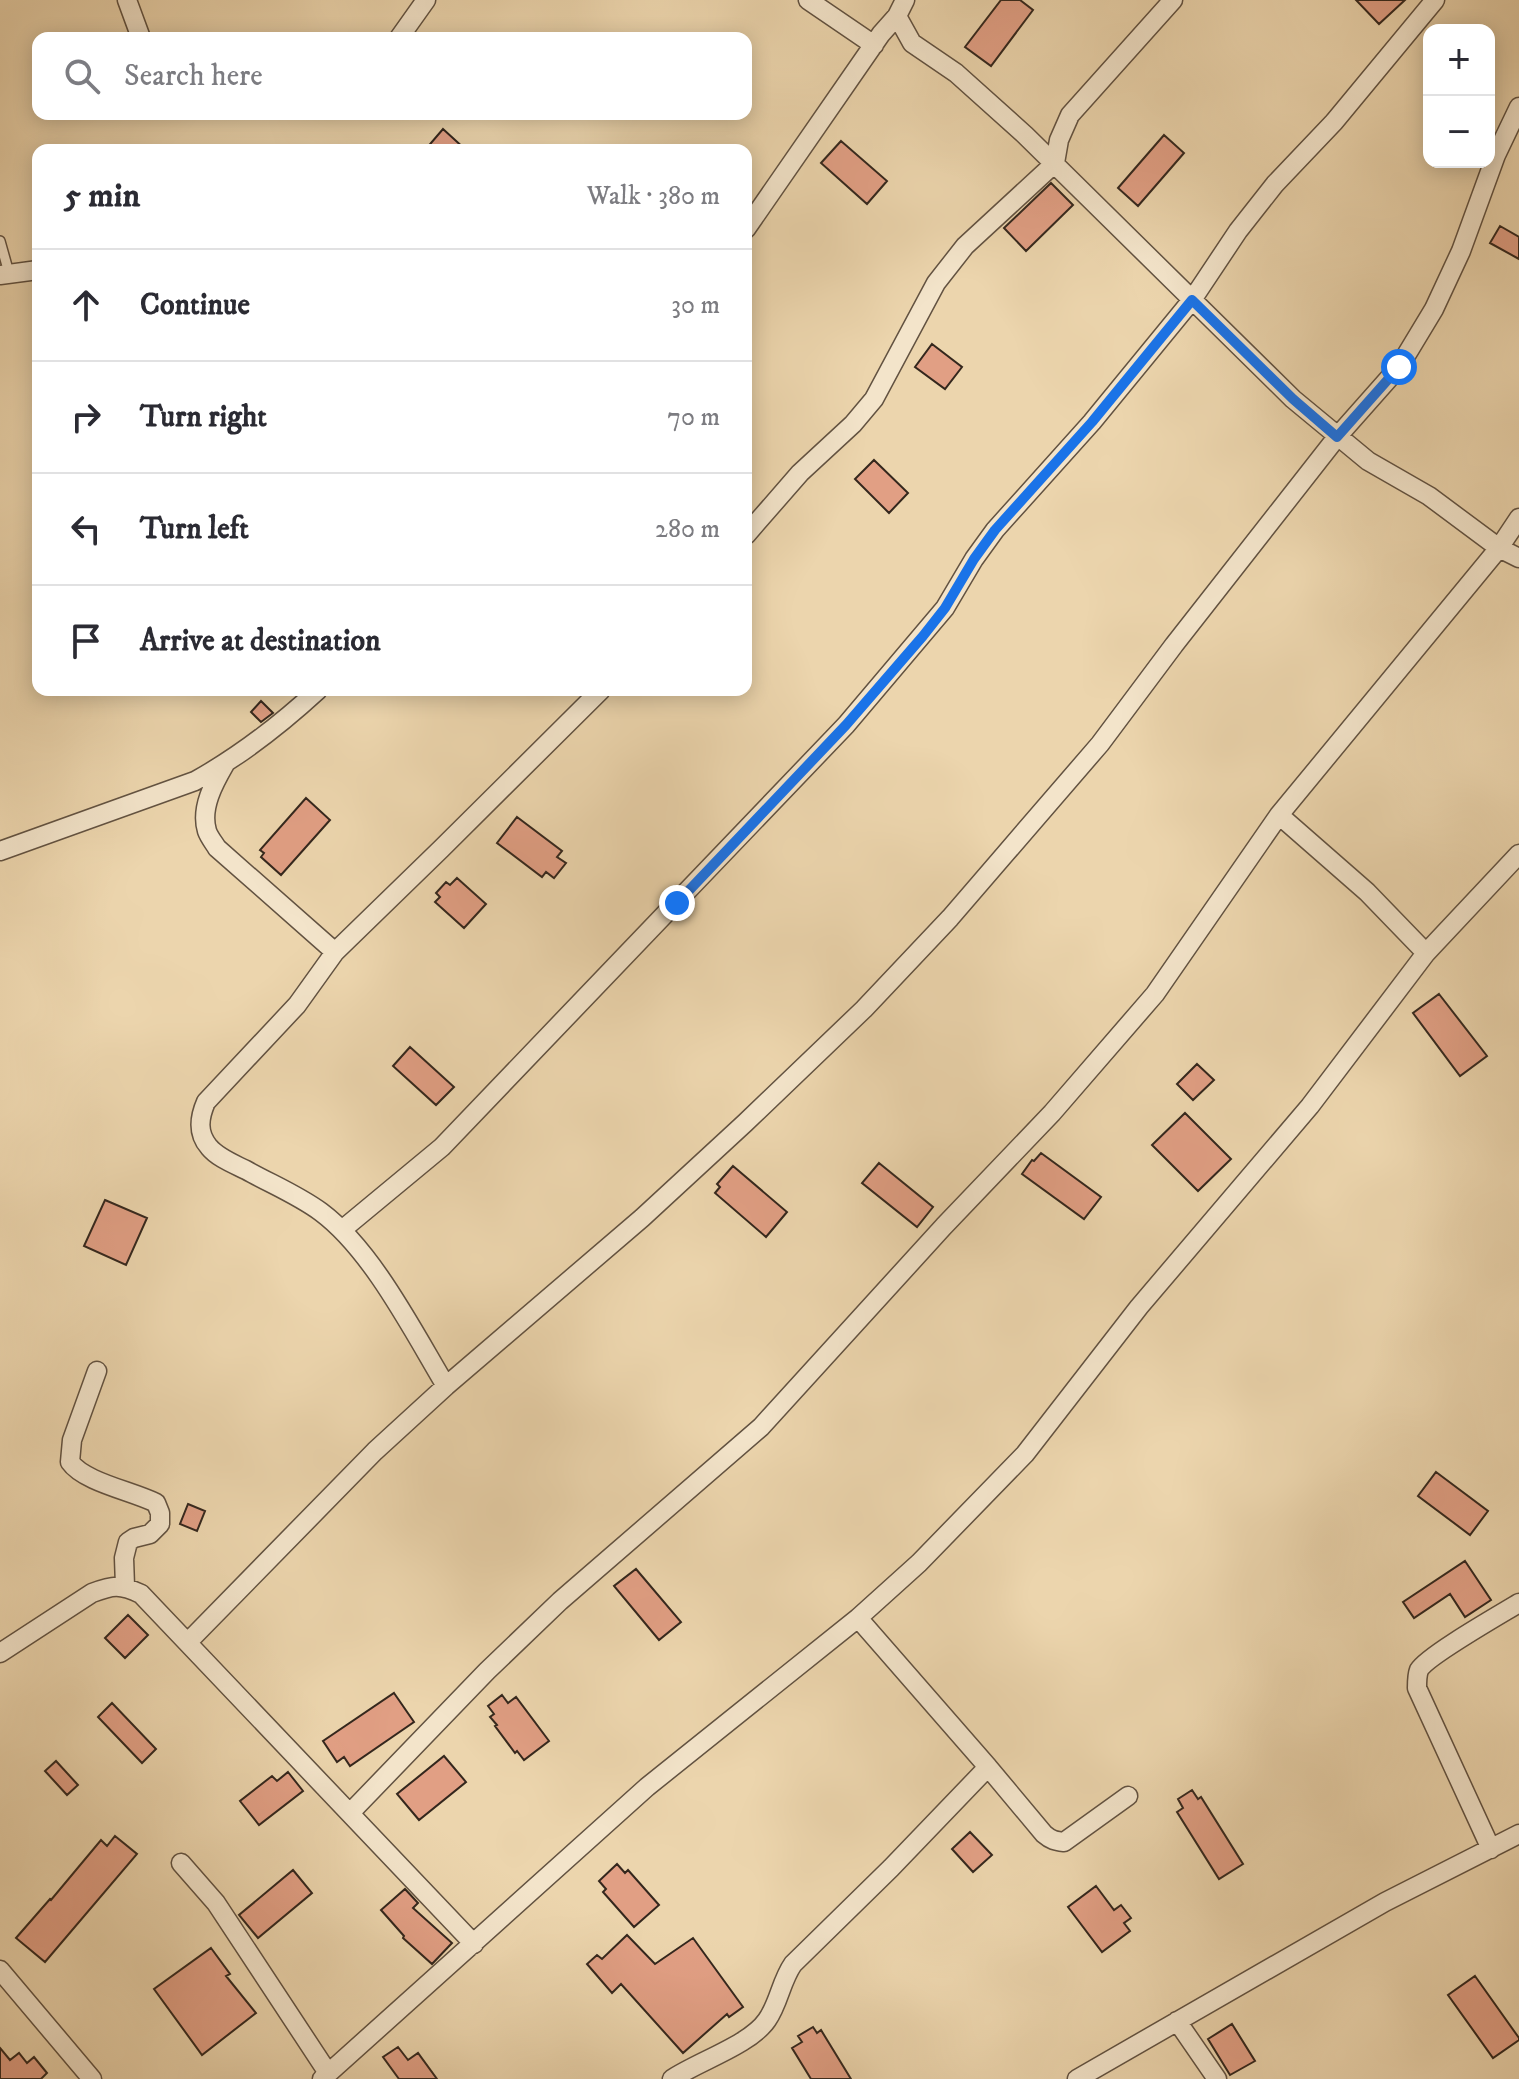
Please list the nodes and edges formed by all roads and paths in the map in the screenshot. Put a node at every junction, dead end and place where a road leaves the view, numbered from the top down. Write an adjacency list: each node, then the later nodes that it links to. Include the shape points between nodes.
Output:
1 (127, 0): 7 (street)
2 (426, 0): 8 (street)
3 (808, 0): 9 (street)
4 (1173, 0): 11 (street, via 1070,115)
5 (1435, 0): 16 (street, via 1275,184)
6 (901, 8): 9 (street); 11 (street, via 912,43 956,73)
7 (139, 32)
8 (403, 32)
9 (874, 45): 12 (street)
10 (1519, 107): 17 (street, via 1434,309 1399,367)
11 (1055, 163): 16 (street); 19 (street, via 965,246 936,283 874,399)
12 (752, 220)
13 (0, 241): 15 (lane)
14 (32, 271): 15 (street)
15 (5, 274)
16 (1192, 300): 17 (street); 30 (street, via 995,530 945,608 846,725 442,1147)
17 (1337, 437): 20 (street); 32 (street, via 1100,744 907,964 711,1155)
18 (1519, 518): 20 (street)
19 (752, 528)
20 (1499, 548): 21 (street); 25 (street)
21 (1519, 558)
22 (311, 696): 24 (street)
23 (595, 696): 28 (street)
24 (225, 764): 26 (street, via 195,781); 28 (street, via 206,811 207,830 217,848)
25 (1279, 815): 29 (street, via 1367,892); 40 (street, via 1155,994 761,1427 560,1601)
26 (0, 851)
27 (1518, 858): 29 (street)
28 (335, 952): 30 (street, via 297,1005 218,1087 200,1116 210,1149)
29 (1426, 953): 35 (street, via 1310,1106 1139,1307 1025,1454)
30 (343, 1229): 32 (street, via 390,1292)
31 (97, 1371): 33 (street, via 72,1440 70,1462 86,1476 156,1503 160,1513 160,1524 150,1534 128,1542)
32 (446, 1386): 36 (street)
33 (125, 1586): 36 (street, via 141,1594); 37 (street, via 92,1593)
34 (1519, 1603): 42 (street, via 1435,1656 1420,1669 1417,1680)
35 (858, 1618): 38 (street); 44 (street, via 647,1787)
36 (188, 1642): 40 (street)
37 (0, 1653)
38 (988, 1767): 39 (street, via 1044,1834 1056,1841 1064,1842); 49 (street, via 793,1964 767,2021 756,2032)
39 (1128, 1796)
40 (350, 1813): 44 (street)
41 (1519, 1834): 42 (street)
42 (1491, 1849): 46 (street, via 1385,1902)
43 (181, 1863): 47 (street, via 216,1903)
44 (474, 1944): 47 (street)
45 (0, 1970): 48 (street)
46 (1177, 2021): 50 (street); 51 (street)
47 (325, 2076)
48 (92, 2079)
49 (672, 2079)
50 (1077, 2079)
51 (1217, 2079)

